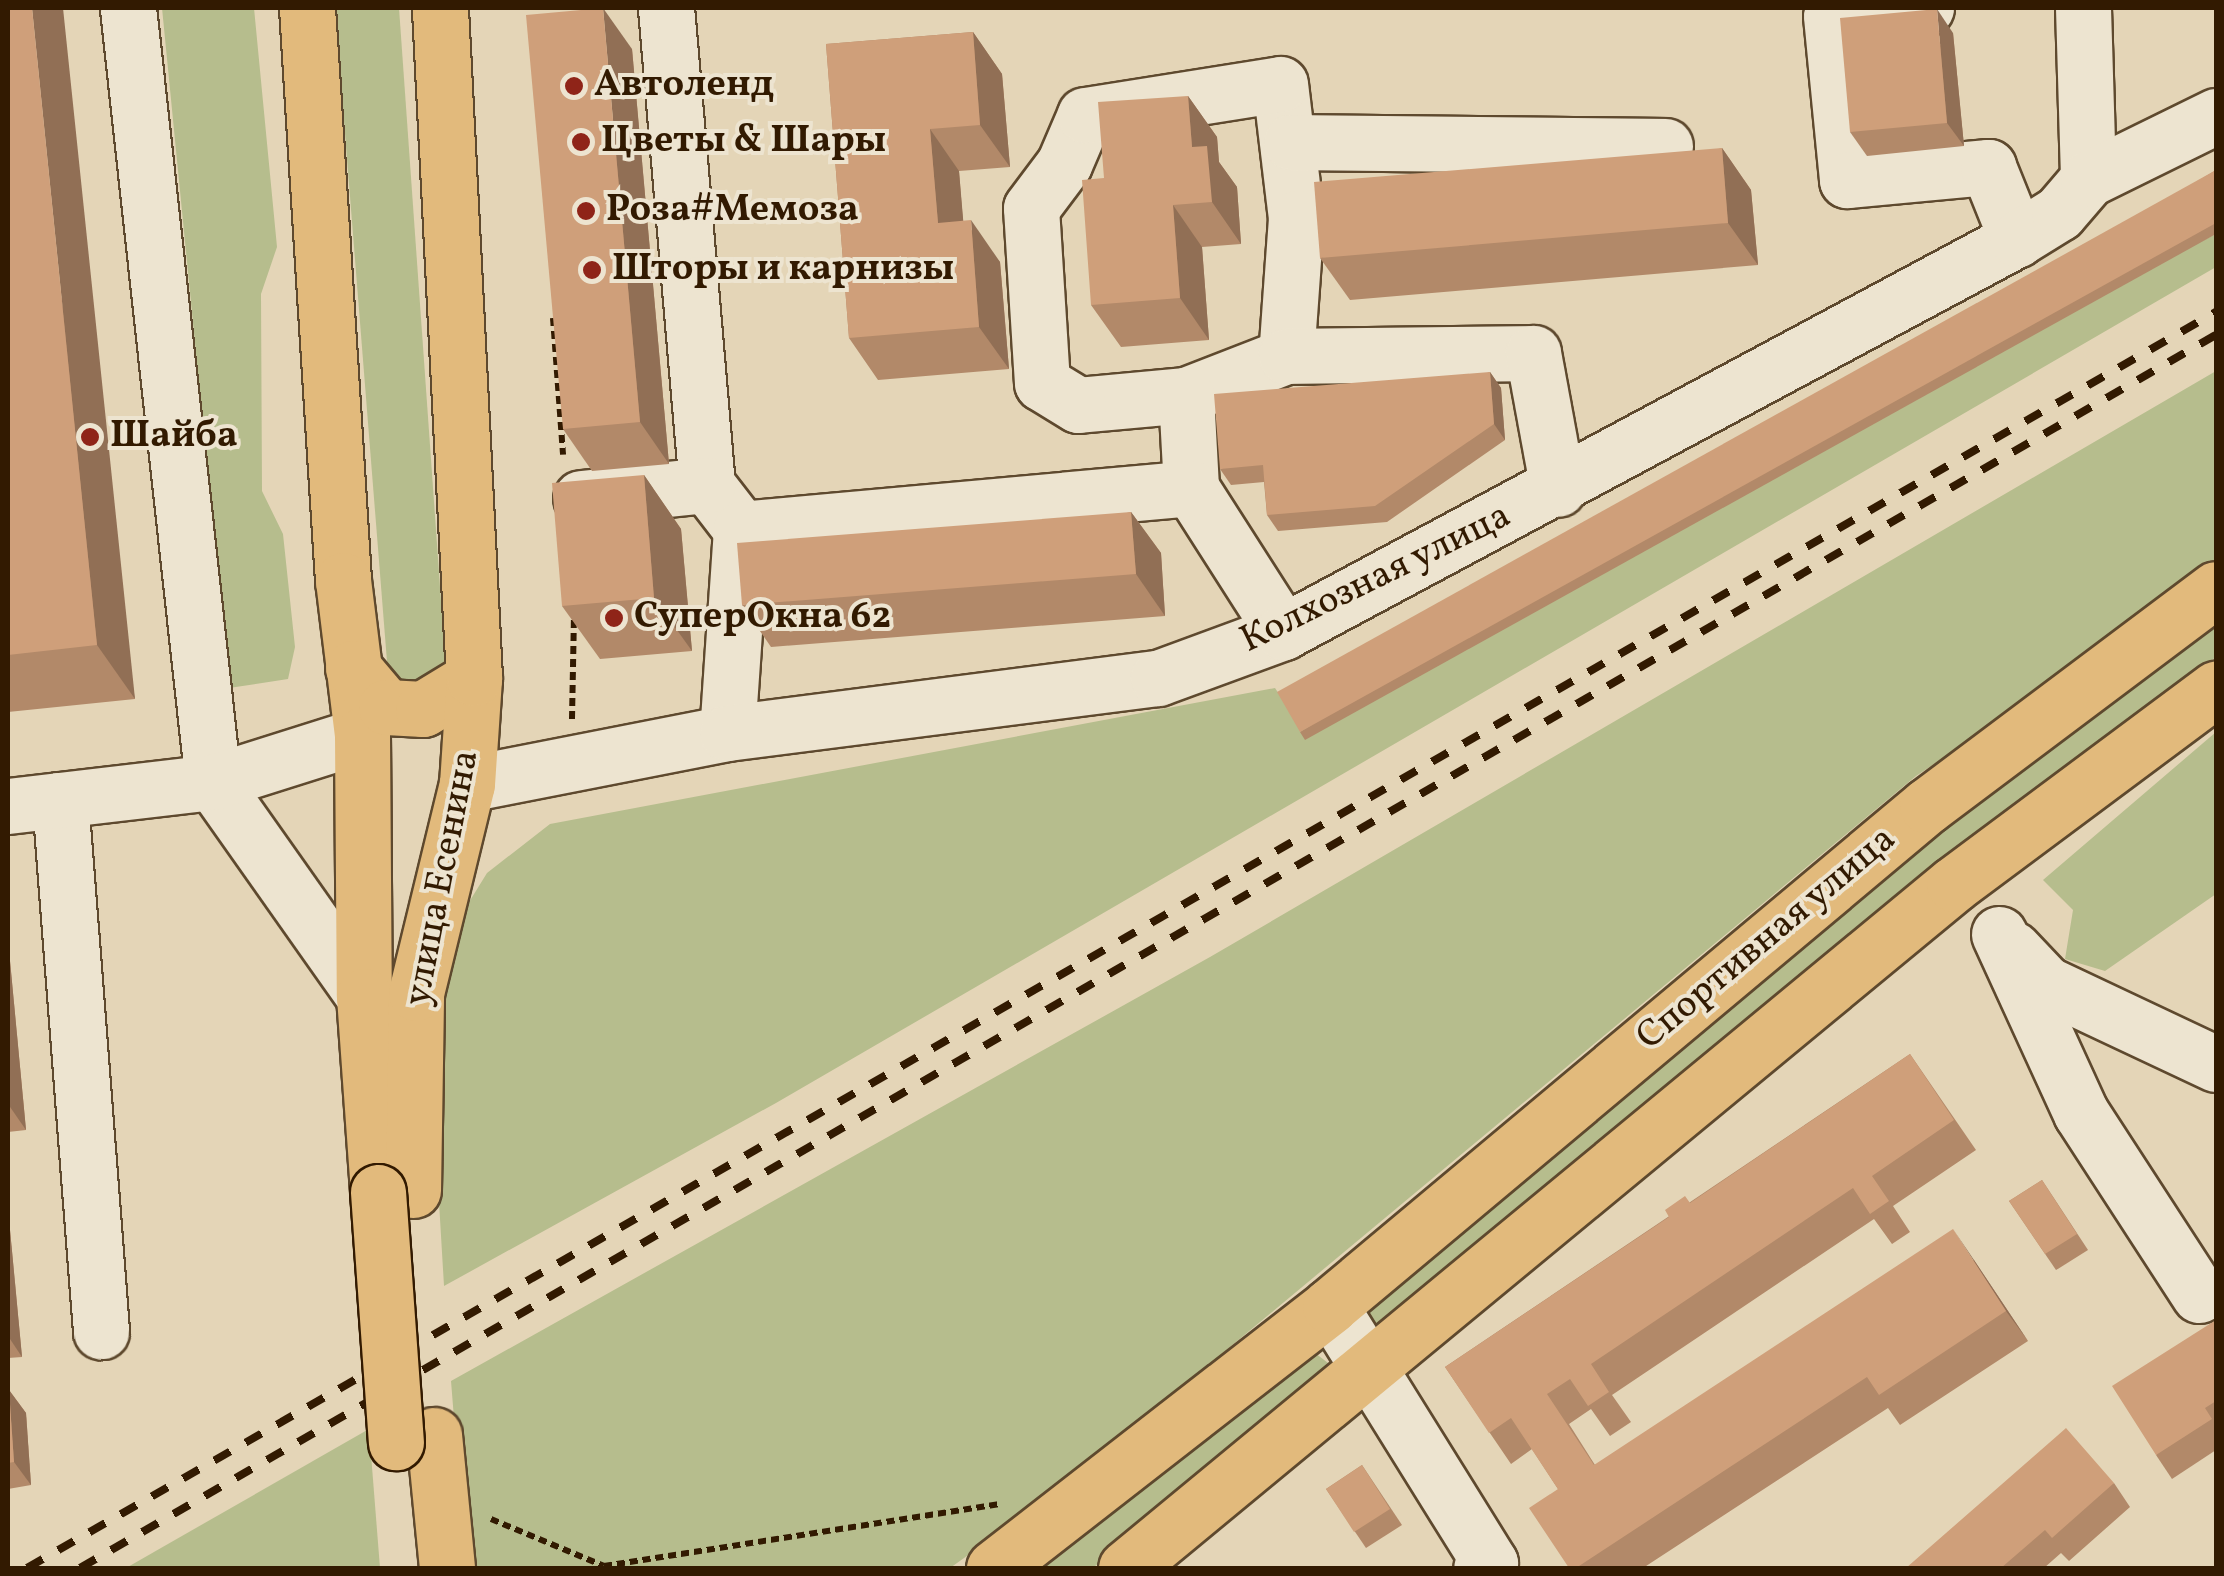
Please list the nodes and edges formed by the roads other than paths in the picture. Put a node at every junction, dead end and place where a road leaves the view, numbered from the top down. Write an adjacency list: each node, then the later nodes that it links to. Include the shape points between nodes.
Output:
1 (128, 8): 26 (street)
2 (306, 8): 21 (main road, улица Есенина)
3 (440, 8): 22 (main road, улица Есенина)
4 (666, 8): 14 (street)
5 (2083, 8): 10 (street)
6 (1914, 18): 11 (street, via 1831,16 1847,180 1988,167)
7 (2216, 116): 10 (street, Колхозная улица)
8 (1291, 142): 9 (street); 12 (street, via 1296,218); 13 (street, via 1280,84 1085,115 1064,164 1031,208 1042,383 1078,405)
9 (1665, 146)
10 (2088, 180): 11 (street, Колхозная улица, via 2059,213)
11 (2017, 239): 16 (street, Колхозная улица)
12 (1286, 356): 13 (street); 16 (street, via 1553,349)
13 (1186, 395): 15 (street)
14 (707, 485): 17 (street); 18 (street)
15 (1191, 488): 18 (street); 20 (street)
16 (1558, 489): 20 (street, Колхозная улица)
17 (566, 500)
18 (741, 529): 24 (street)
19 (2216, 589): 36 (main road, Спортивная улица, via 1897,830)
20 (1283, 632): 24 (street, Колхозная улица, via 1158,678)
21 (353, 668): 22 (main road, via 386,707 424,709); 25 (main road, улица Есенина)
22 (474, 678): 27 (main road, улица Есенина)
23 (2216, 689): 30 (main road, Спортивная улица)
24 (727, 734): 27 (street, Колхозная улица)
25 (362, 735): 26 (street); 32 (main road, улица Есенина)
26 (213, 782): 28 (street); 32 (street)
27 (466, 784): 34 (main road, улица Есенина, via 416,993)
28 (60, 800): 29 (street); 37 (street)
29 (8, 806)
30 (1954, 884): 31 (street); 38 (main road, Спортивная улица)
31 (1999, 934): 33 (street, via 2046,984); 35 (street, via 2081,1113)
32 (364, 996): 34 (main road, улица Есенина)
33 (2216, 1064)
34 (396, 1191): 39 (main road, улица Есенина, bridge)
35 (2199, 1295)
36 (1330, 1306): 38 (street); 42 (main road, Спортивная улица)
37 (101, 1332)
38 (1374, 1370): 43 (main road, Спортивная улица); 44 (street, via 1490,1563)
39 (415, 1439): 40 (main road, улица Есенина); 41 (main road, улица Есенина)
40 (410, 1568)
41 (447, 1568)
42 (994, 1568)
43 (1126, 1568)
44 (1482, 1568)

